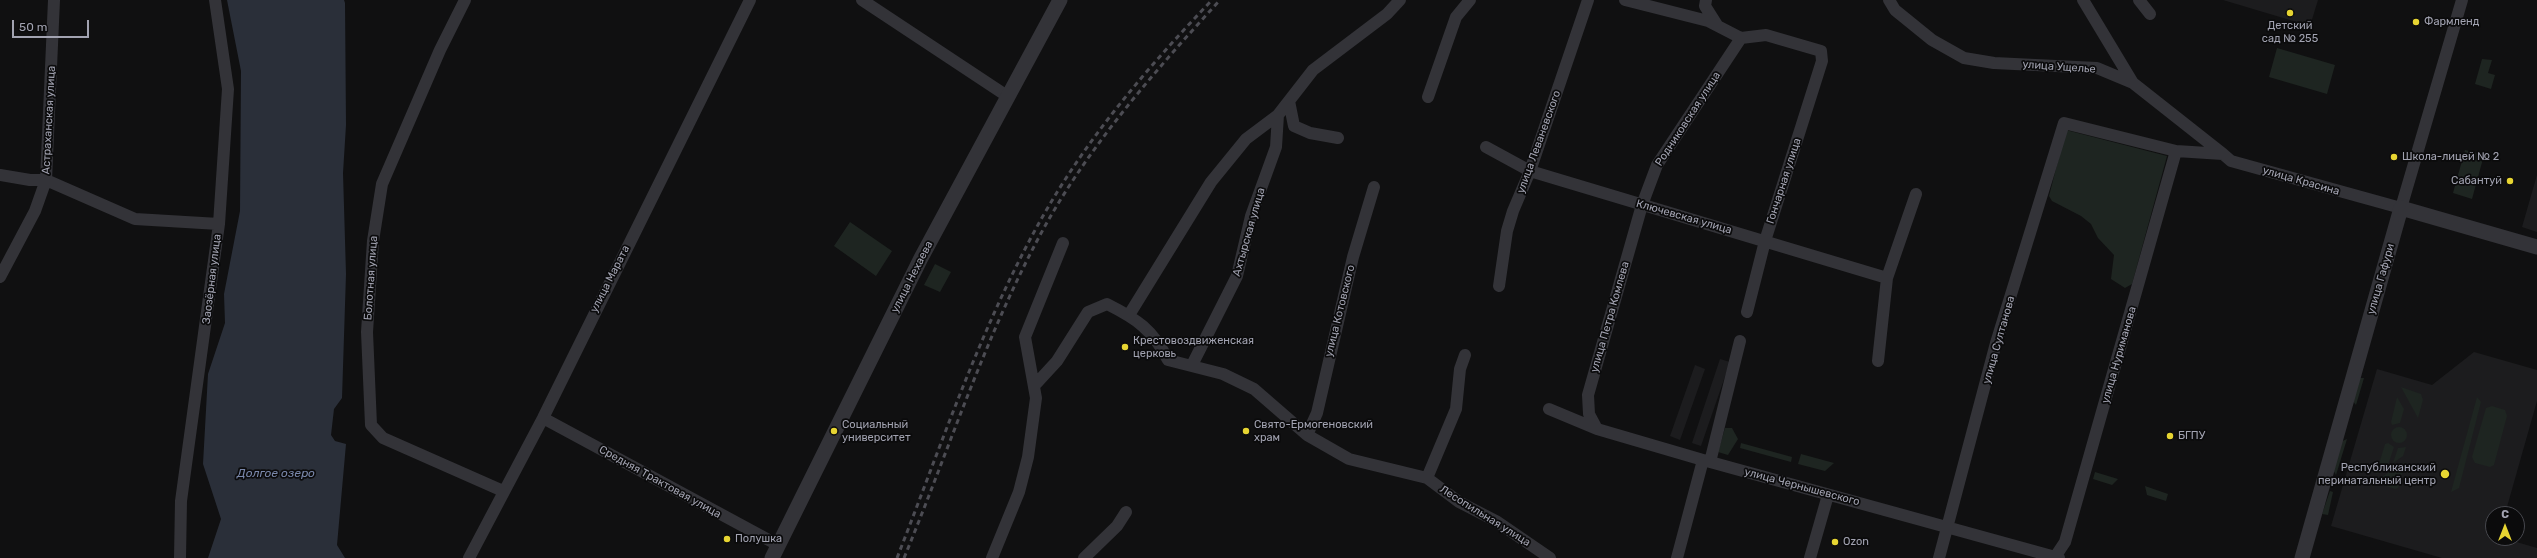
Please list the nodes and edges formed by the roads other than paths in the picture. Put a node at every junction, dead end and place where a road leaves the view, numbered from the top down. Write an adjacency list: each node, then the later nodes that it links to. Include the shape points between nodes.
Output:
1 (54, 0): 31 (street, Астраханская улица)
2 (216, 0): 36 (street, Заозёрная улица, via 228,89)
3 (465, 0): 56 (street, Болотная улица, via 440,50 382,184 373,241 367,332 371,425 383,438)
4 (750, 0): 51 (street, улица Марата)
5 (1060, 0): 20 (street, улица Нехаева)
6 (1400, 0): 22 (street, via 1387,14 1313,70)
7 (1470, 0): 21 (street, via 1456,17)
8 (1588, 0): 29 (street, улица Леваневского)
9 (1625, 0): 17 (street)
10 (1706, 0): 17 (street, via 1705,6)
11 (1889, 0): 19 (street, улица Ущелье, via 1895,10 1932,40 1964,58 1994,63 2096,68)
12 (2083, 0): 19 (street)
13 (2139, 0): 16 (street)
14 (2462, 0): 35 (street, улица Гафури)
15 (866, 1): 20 (street)
16 (2150, 14)
17 (1717, 25): 18 (street)
18 (1741, 38): 34 (street, Родниковская улица, via 1657,165); 37 (street, Гончарная улица, via 1766,35 1821,51 1822,61)
19 (2133, 83): 28 (street, улица Ущелье)
20 (1007, 96): 60 (street, улица Нехаева, via 921,258)
21 (1428, 97)
22 (1289, 101): 23 (street); 25 (street, via 1294,126 1310,133)
23 (1278, 115): 44 (street, via 1246,140 1211,182); 48 (street, Ахтырская улица, via 1276,148 1251,216 1238,276)
24 (2064, 123): 27 (street, улица Красина); 59 (street, улица Султанова, via 1996,344)
25 (1338, 138)
26 (1486, 147): 29 (street, Ключевская улица)
27 (2176, 151): 28 (street, улица Красина); 61 (street, улица Нуриманова, via 2065,542)
28 (2223, 154): 35 (street, улица Красина, via 2231,161)
29 (1530, 171): 34 (street, Ключевская улица); 42 (street, улица Леваневского, via 1508,231)
30 (0, 175): 31 (street)
31 (46, 180): 36 (street, via 98,205 135,218); 40 (street, Астраханская улица, via 36,210)
32 (1374, 187): 53 (street, улица Котовского, via 1353,257 1317,413)
33 (1916, 194): 41 (street)
34 (1642, 205): 37 (street, Ключевская улица); 52 (street, улица Петра Комлева, via 1588,395 1589,414)
35 (2401, 208): 39 (street, улица Красина); 70 (street, улица Гафури)
36 (219, 224): 62 (street, Заозёрная улица, via 181,501)
37 (1765, 240): 41 (street, Ключевская улица); 43 (street, Гончарная улица)
38 (1063, 243): 49 (street, via 1024,337)
39 (2537, 247)
40 (0, 278)
41 (1887, 278): 47 (street)
42 (1499, 286)
43 (1747, 312)
44 (1129, 315): 48 (street, Лесопильная улица, via 1159,342 1168,360); 49 (street, Лесопильная улица, via 1107,304 1088,312 1057,361)
45 (1740, 341): 54 (street)
46 (1465, 355): 55 (street, via 1460,369 1456,409)
47 (1878, 361)
48 (1192, 365): 53 (street, Лесопильная улица, via 1223,374 1254,389)
49 (1034, 386): 64 (street, via 1036,398 1028,457 1019,492)
50 (1549, 409): 52 (street, улица Чернышевского)
51 (543, 418): 56 (street, улица Марата); 60 (street, Средняя Трактовая улица)
52 (1597, 429): 54 (street, улица Чернышевского)
53 (1307, 436): 55 (street, Лесопильная улица, via 1349,459)
54 (1706, 461): 57 (street, улица Чернышевского); 67 (street)
55 (1427, 478): 66 (street, Лесопильная улица, via 1460,502 1496,521)
56 (503, 491): 63 (street, улица Марата)
57 (1828, 495): 59 (street, улица Чернышевского); 68 (street)
58 (1126, 512): 65 (street, via 1117,526)
59 (1948, 527): 61 (street, улица Чернышевского); 69 (street, улица Султанова)
60 (775, 552)
61 (2057, 557)
62 (180, 558)
63 (469, 558)
64 (992, 558)
65 (1084, 558)
66 (1550, 558)
67 (1677, 558)
68 (1810, 558)
69 (1939, 558)
70 (2302, 558)

